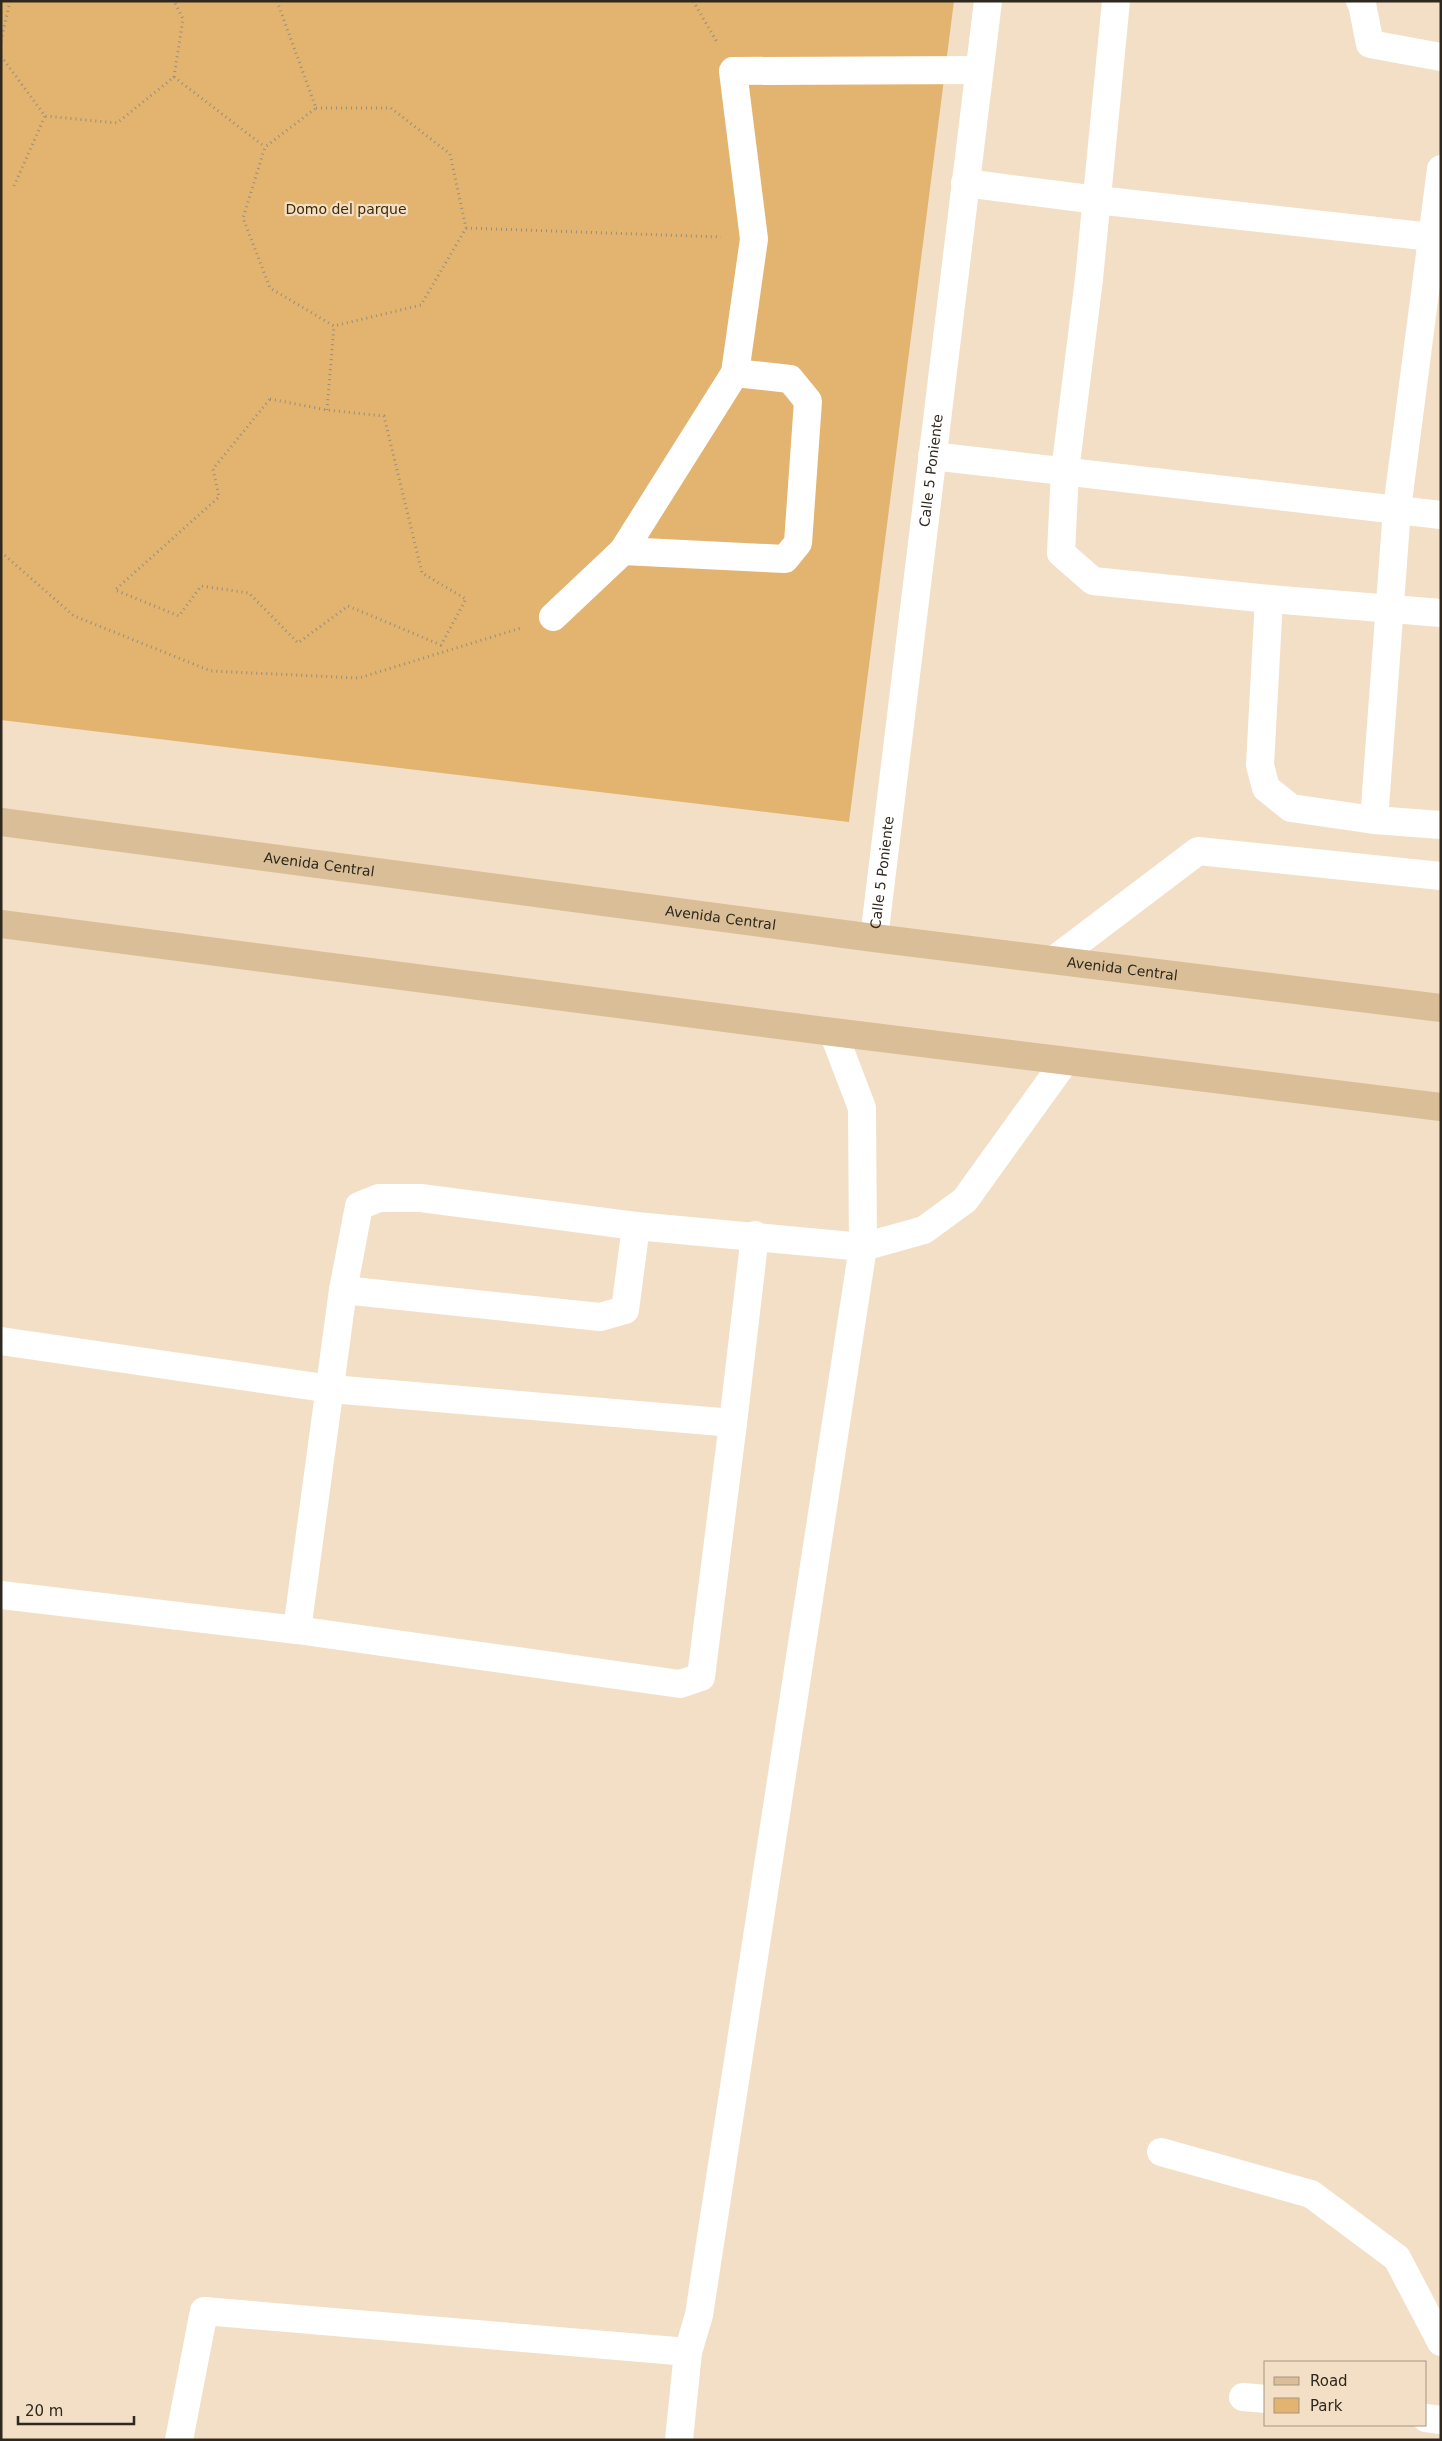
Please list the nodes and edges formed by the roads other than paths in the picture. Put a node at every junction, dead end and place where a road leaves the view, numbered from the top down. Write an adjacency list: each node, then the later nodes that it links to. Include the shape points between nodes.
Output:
1 (988, 1): 5 (street, Calle 5 Poniente)
2 (1116, 1): 8 (street)
3 (1360, 1): 4 (street, via 1370,44)
4 (1441, 57)
5 (979, 70): 7 (street, Calle 5 Poniente); 10 (street, via 733,72 754,239)
6 (1441, 169): 9 (street)
7 (965, 183): 8 (street); 11 (street, Calle 5 Poniente)
8 (1097, 200): 9 (street); 12 (street)
9 (1436, 237): 13 (street)
10 (735, 373): 15 (street); 15 (street, via 790,380 808,401 798,543 785,559)
11 (932, 456): 12 (street); 25 (street, Calle 5 Poniente)
12 (1065, 471): 13 (street); 16 (street, via 1061,553 1093,581)
13 (1397, 509): 14 (street); 17 (street)
14 (1441, 515)
15 (623, 551): 19 (street)
16 (1269, 599): 17 (street); 20 (street, via 1260,765 1266,788 1291,808)
17 (1391, 609): 18 (street); 20 (street)
18 (1441, 613)
19 (554, 617)
20 (1374, 820): 22 (street)
21 (1, 822): 25 (main road, Avenida Central)
22 (1441, 825)
23 (1441, 876): 26 (street, via 1198,851)
24 (1, 924): 28 (main road)
25 (874, 938): 26 (main road, Avenida Central)
26 (1054, 960): 27 (main road, Avenida Central)
27 (1441, 1008)
28 (833, 1032): 29 (main road); 33 (street, via 862,1108)
29 (1065, 1061): 30 (main road); 33 (street, via 965,1200 924,1230)
30 (1441, 1107)
31 (636, 1226): 32 (street); 34 (street, via 422,1198 379,1198 359,1206); 34 (street, via 625,1310 600,1317)
32 (755, 1235): 33 (street); 37 (street)
33 (864, 1247): 42 (street, via 699,2315)
34 (343, 1290): 36 (street)
35 (1, 1341): 36 (street)
36 (331, 1389): 37 (street); 39 (street)
37 (733, 1423): 39 (street, via 701,1677 680,1684)
38 (1, 1595): 39 (street)
39 (297, 1630)
40 (1161, 2152): 41 (street, via 1311,2194 1397,2258)
41 (1441, 2342)
42 (688, 2352): 45 (street, via 204,2311); 46 (street)
43 (1427, 2418): 44 (street)
44 (1441, 2420)
45 (179, 2440)
46 (679, 2440)

